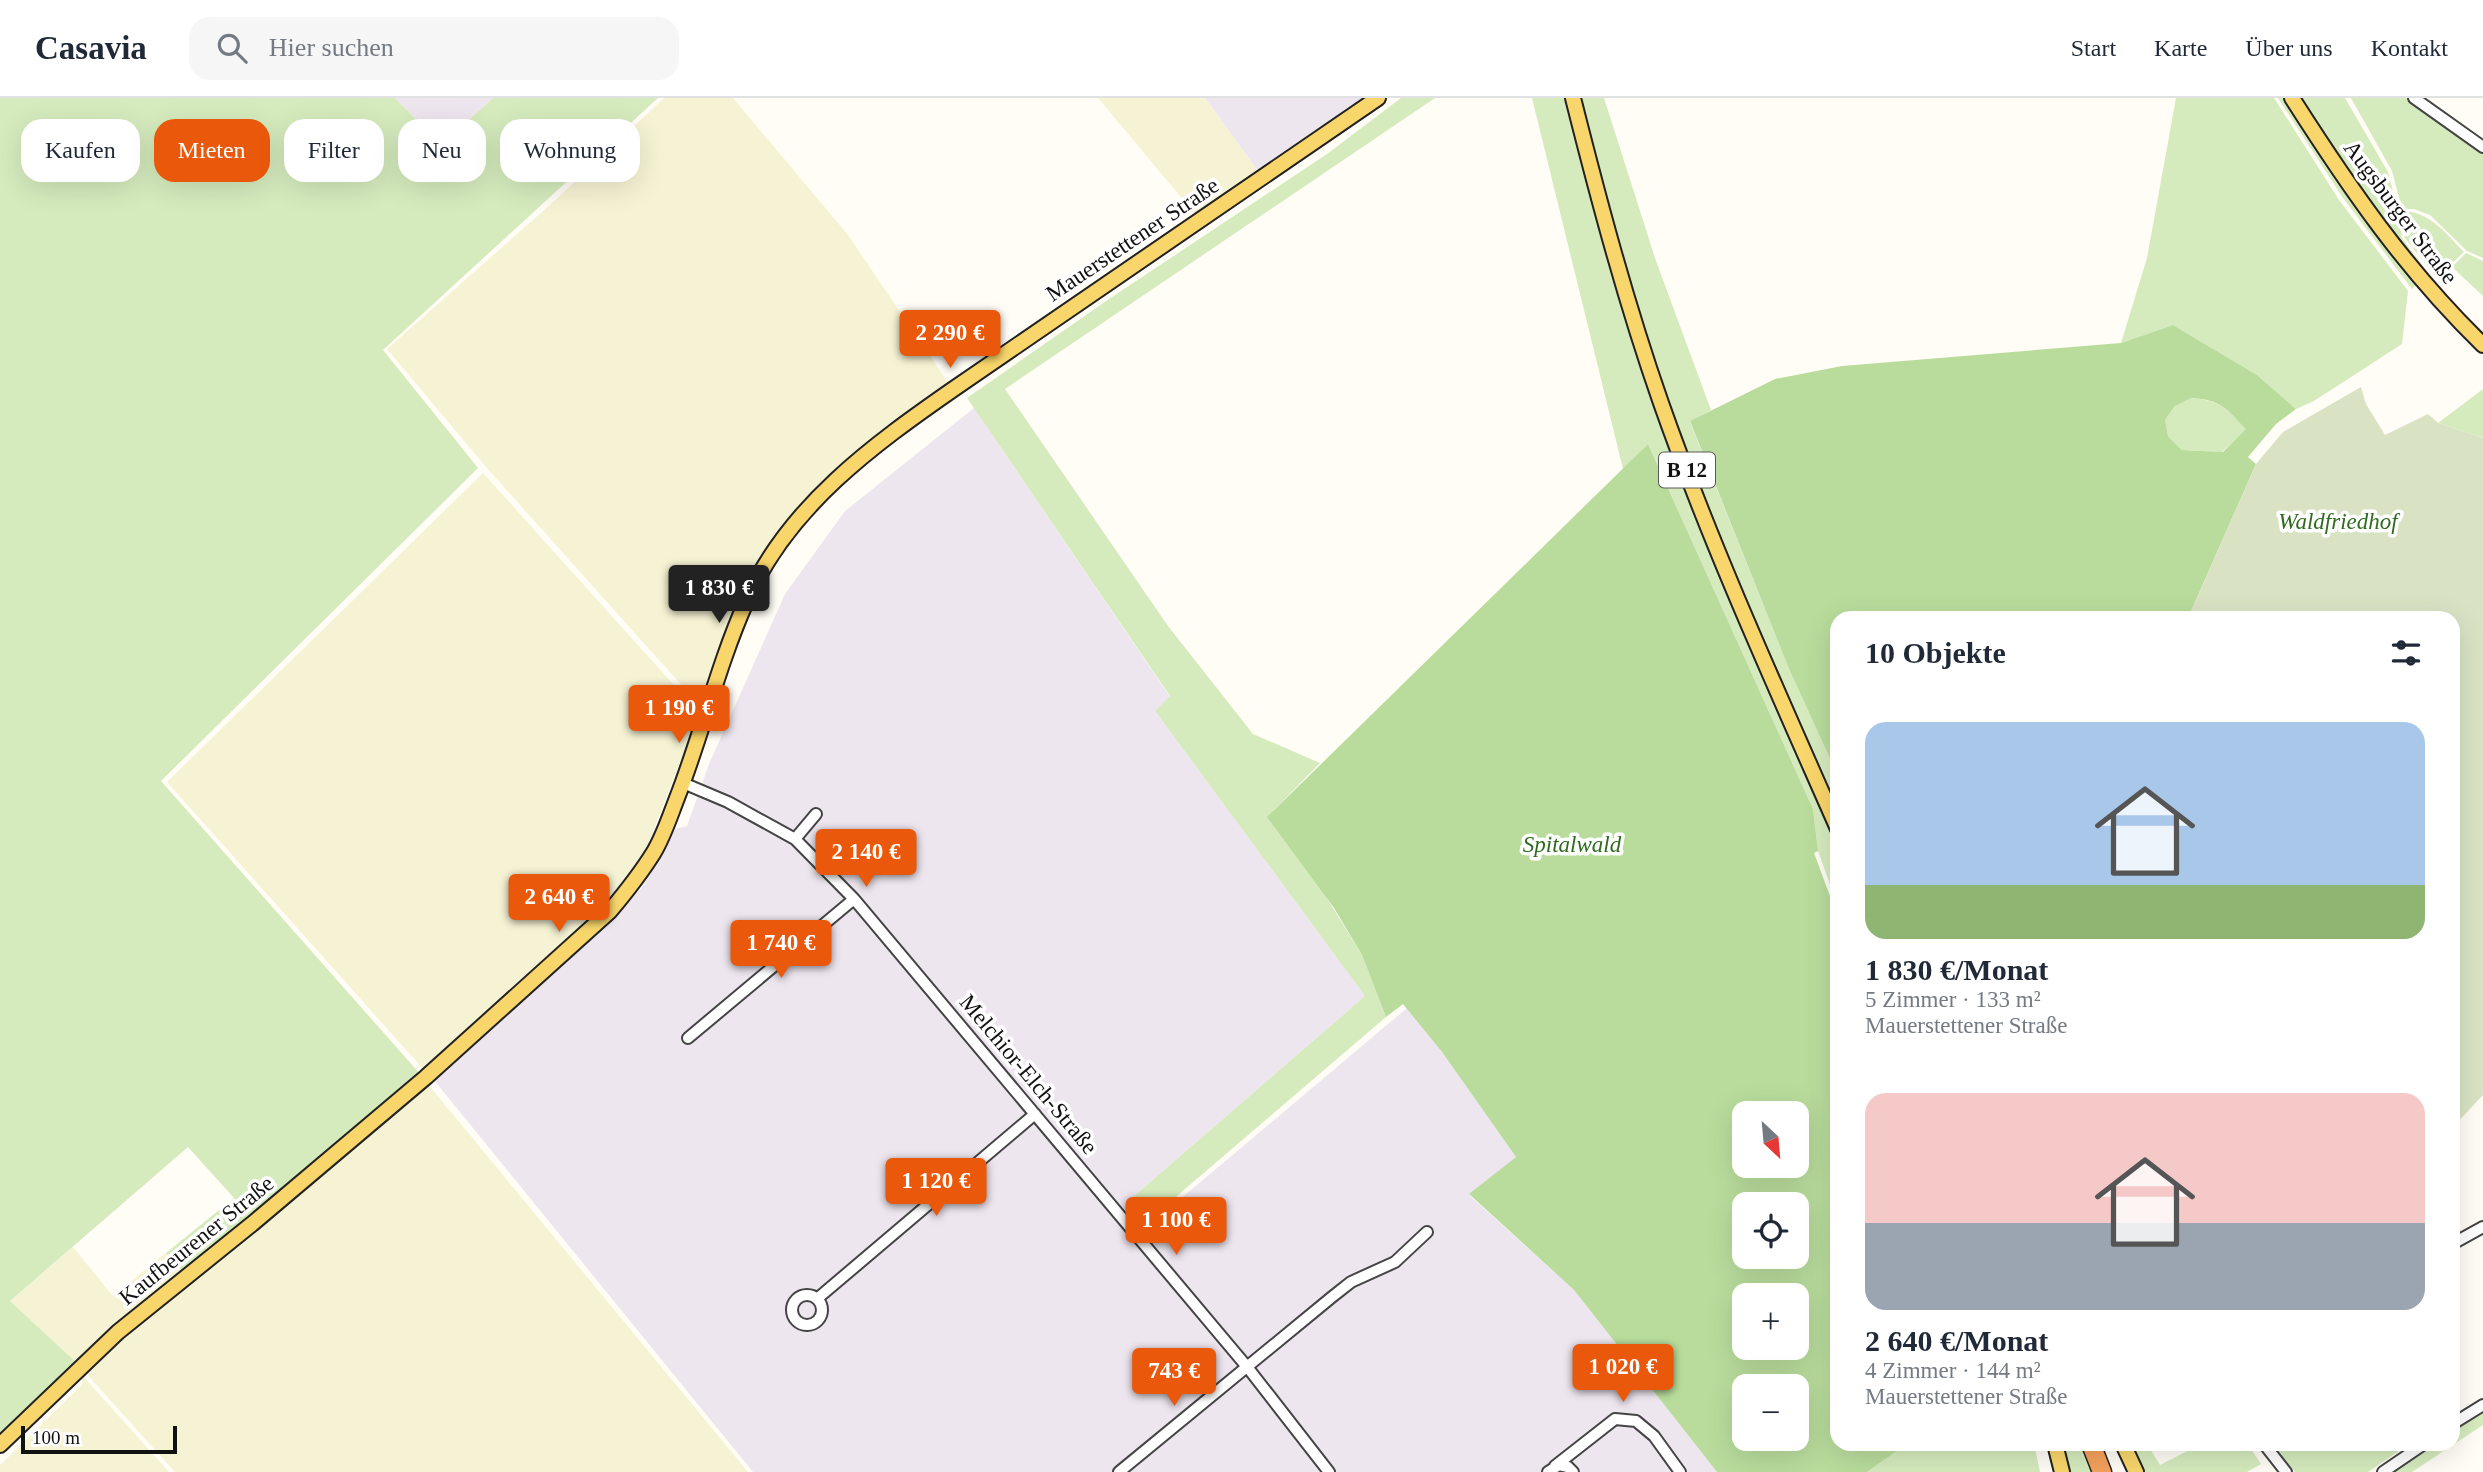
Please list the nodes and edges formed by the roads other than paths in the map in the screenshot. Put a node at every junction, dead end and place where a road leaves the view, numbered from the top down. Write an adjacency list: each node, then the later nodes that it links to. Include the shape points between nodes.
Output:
1 (1378, 98): 7 (main road, Mauerstettener Straße, via 944,395 855,462 772,552 746,601)
2 (1573, 98): 8 (main road, B 12, via 1616,267 1661,405)
3 (2292, 98): 6 (main road, Augsburger Straße, via 2388,240)
4 (2414, 98): 5 (street)
5 (2483, 148)
6 (2483, 345)
7 (683, 783): 10 (street, Melchior-Elch-Straße); 13 (main road, Mauerstettener Straße, via 656,850 610,911)
8 (1830, 810)
9 (816, 814): 10 (street)
10 (795, 839): 11 (street, Melchior-Elch-Straße)
11 (854, 899): 12 (street); 14 (street, Melchior-Elch-Straße)
12 (688, 1038)
13 (426, 1077): 22 (main road, Kaufbeurener Straße, via 118,1332)
14 (1035, 1114): 18 (street); 19 (street, Melchior-Elch-Straße)
15 (2483, 1227): 17 (street)
16 (1427, 1232): 19 (street, via 1395,1262 1351,1282)
17 (2460, 1240)
18 (817, 1298)
19 (1248, 1368): 29 (street); 30 (street, Melchior-Elch-Straße)
20 (2483, 1405): 21 (street)
21 (2460, 1419)
22 (0, 1445)
23 (2057, 1451): 33 (main road)
24 (2094, 1451): 34 (highway)
25 (2126, 1451): 35 (main road)
26 (2270, 1451): 36 (street)
27 (2414, 1451): 37 (street)
28 (1551, 1469): 31 (street, via 1563,1465); 32 (street, via 1615,1419 1636,1421 1654,1436)
29 (1119, 1472)
30 (1329, 1472)
31 (1573, 1472)
32 (1679, 1472)
33 (2062, 1472)
34 (2102, 1472)
35 (2136, 1472)
36 (2286, 1472)
37 (2383, 1472)

